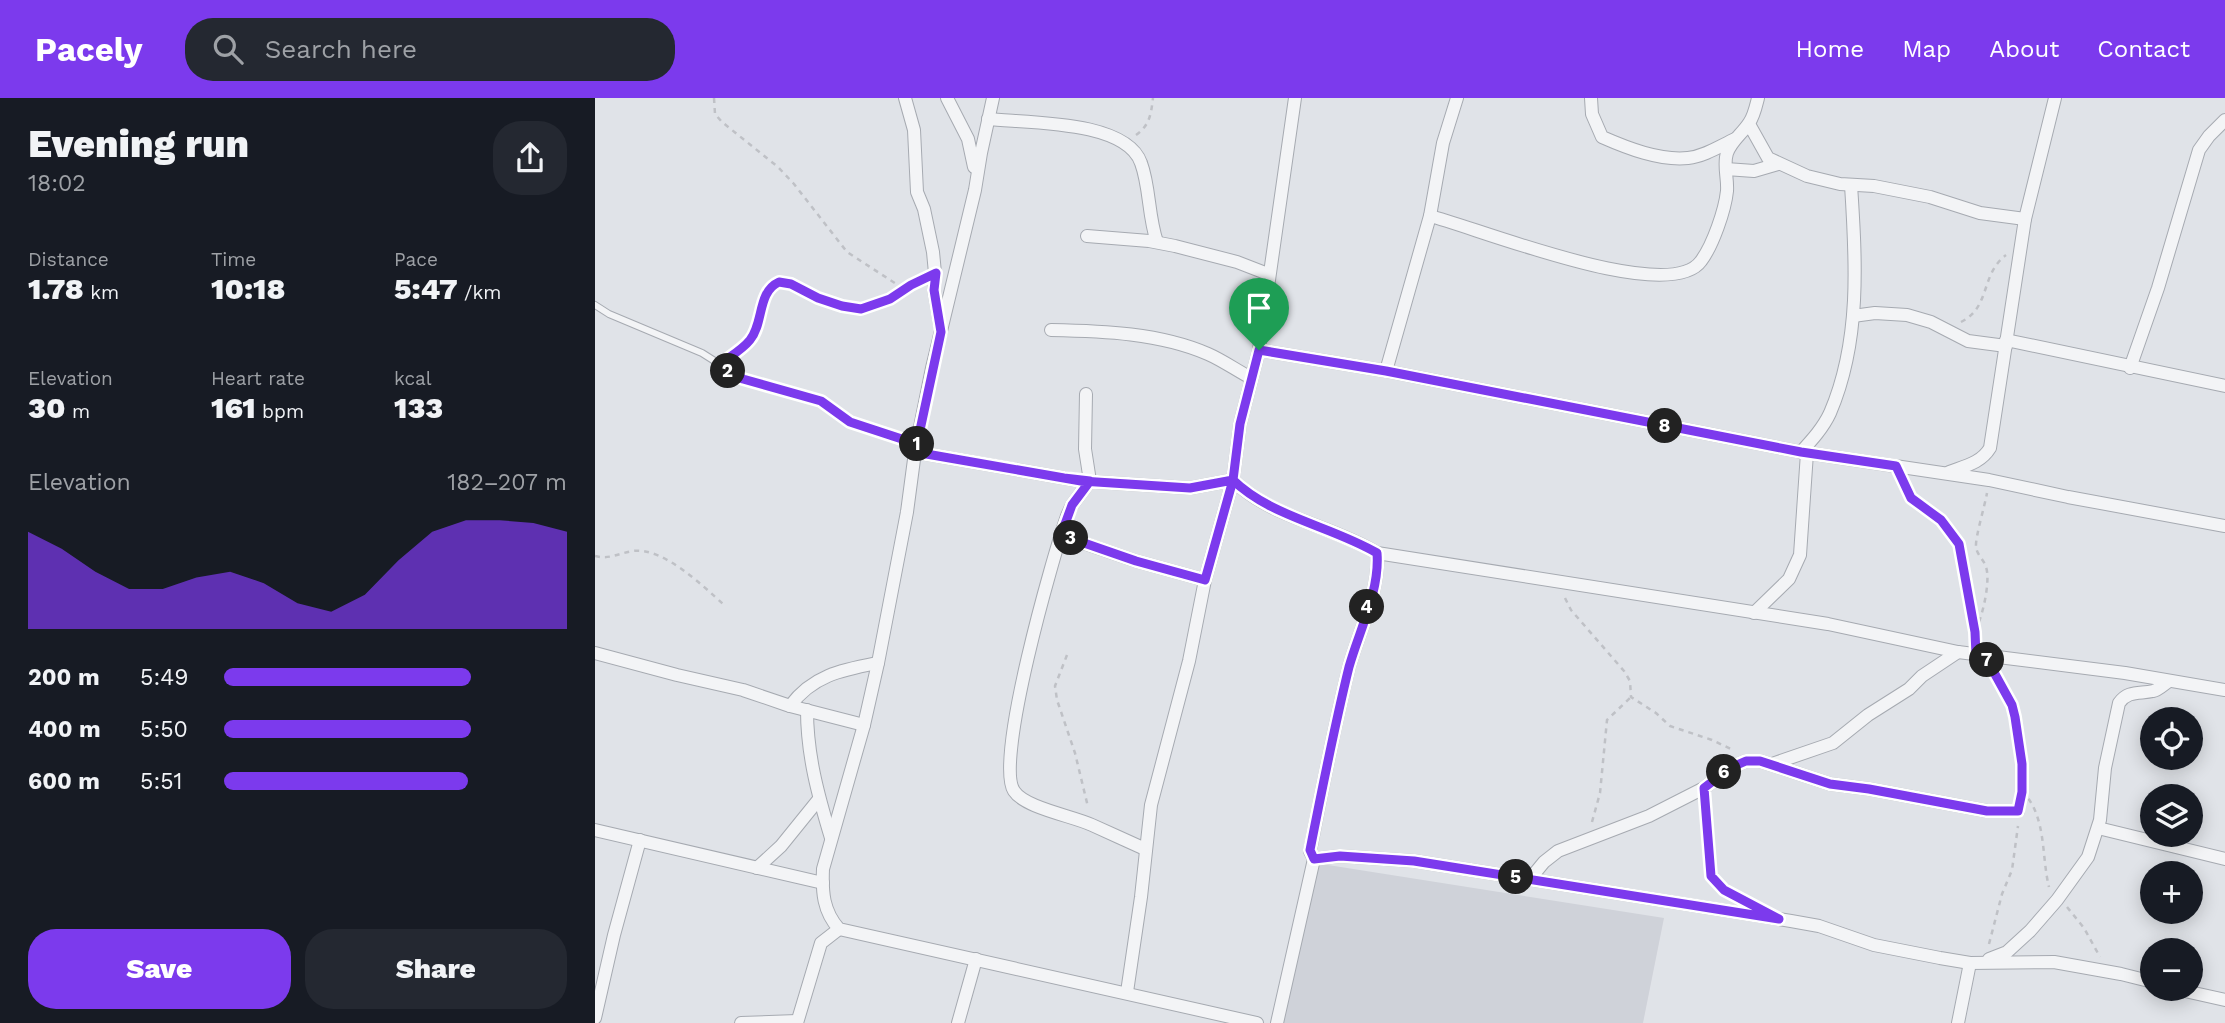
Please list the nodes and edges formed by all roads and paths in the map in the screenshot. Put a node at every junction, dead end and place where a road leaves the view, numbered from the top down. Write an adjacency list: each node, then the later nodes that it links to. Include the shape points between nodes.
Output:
1 (714, 98): 27 (path, via 715,114 778,167 846,252)
2 (905, 98): 25 (street, via 914,130 917,192)
3 (947, 98): 18 (street, via 968,139)
4 (993, 98): 11 (street)
5 (1153, 98): 15 (path, via 1146,127)
6 (1295, 98): 26 (street)
7 (1457, 98): 20 (street, via 1443,143)
8 (1591, 98): 14 (street, via 1602,137 1631,148 1689,158)
9 (1758, 98): 13 (street)
10 (2055, 98): 21 (street)
11 (988, 119): 15 (street, via 1071,124); 18 (street)
12 (2225, 120): 36 (street, via 2199,150)
13 (1749, 124): 14 (street); 16 (street, via 1761,149)
14 (1735, 139): 17 (street, via 1727,153)
15 (1123, 140): 23 (street, via 1142,166)
16 (1778, 164): 17 (street, via 1754,171); 19 (street, via 1807,176)
17 (1726, 169): 20 (street, via 1724,206 1709,247 1693,270 1680,275 1661,277 1595,265)
18 (976, 185): 32 (street)
19 (1851, 185): 21 (street); 29 (street)
20 (1430, 216): 37 (street)
21 (2025, 219): 24 (street)
22 (1087, 236): 23 (street)
23 (1157, 242): 26 (street)
24 (2020, 245): 30 (path, via 1995,264 1971,317); 33 (street)
25 (936, 273): 27 (path); 32 (street)
26 (1268, 274): 34 (street)
27 (904, 289): 35 (path, via 861,309 779,282 768,290 749,342)
28 (595, 305): 35 (lane)
29 (1853, 316): 30 (street, via 1892,313); 42 (street, via 1830,414)
30 (1945, 328): 33 (street, via 1968,341)
31 (1051, 330): 38 (street, via 1174,342 1209,354)
32 (941, 332): 41 (street)
33 (2006, 343): 36 (street); 44 (street, via 1990,447 1977,461)
34 (1259, 350): 37 (street); 38 (street)
35 (719, 365): 41 (lane, via 743,379 821,401 850,422)
36 (2130, 368): 39 (street)
37 (1386, 371): 42 (street)
38 (1251, 378): 45 (street)
39 (2225, 386)
40 (1086, 394): 47 (street, via 1085,449)
41 (916, 448): 47 (street); 61 (street)
42 (1804, 453): 43 (street); 55 (street, via 1800,555 1789,579)
43 (1896, 466): 44 (street); 56 (path, via 1911,498 1941,520 1959,544)
44 (1948, 472): 46 (street)
45 (1233, 480): 47 (street, via 1190,488); 50 (street, via 1265,504); 52 (street)
46 (1989, 480): 48 (street); 56 (path, via 1976,544 1987,577)
47 (1090, 481): 49 (street, via 1072,505)
48 (2225, 527)
49 (1061, 535): 52 (street); 74 (street, via 1022,680 1011,785 1020,798)
50 (1377, 553): 53 (street); 81 (street, via 1375,580 1336,723 1310,850)
51 (595, 556): 54 (path, via 604,559 633,551 662,558 683,569)
52 (1205, 580): 80 (street, via 1151,805)
53 (1556, 581): 55 (street); 64 (path, via 1571,610 1624,671)
54 (723, 604)
55 (1754, 613): 57 (street)
56 (1975, 632): 59 (path)
57 (1958, 652): 59 (street); 69 (street, via 1833,743)
58 (595, 653): 65 (street)
59 (1980, 655): 62 (street); 71 (path, via 2012,705)
60 (1067, 656): 74 (path, via 1055,686 1057,700)
61 (878, 663): 65 (street, via 821,678); 67 (street)
62 (2169, 681): 63 (street); 75 (street, via 2154,691 2133,693 2119,703)
63 (2225, 690)
64 (1631, 697): 68 (path, via 1670,726 1720,744); 79 (path, via 1607,720 1595,814)
65 (790, 706): 66 (street)
66 (807, 710): 67 (street); 72 (street, via 807,738)
67 (864, 726): 77 (street)
68 (1746, 761): 69 (street); 70 (street)
69 (1771, 765): 73 (street, via 1830,784 1987,811)
70 (1704, 788): 79 (street, via 1619,829); 86 (path, via 1711,876)
71 (2022, 792): 73 (path); 87 (path, via 2037,818 2048,883)
72 (819, 800): 77 (street); 83 (street)
73 (2018, 811): 90 (path, via 2012,870)
74 (1091, 824): 80 (street)
75 (2098, 828): 82 (street); 87 (street, via 2088,857)
76 (595, 830): 78 (street)
77 (831, 838): 85 (street)
78 (640, 840): 83 (street); 96 (street)
79 (1573, 844): 84 (street, via 1558,851)
80 (1145, 849): 93 (street)
81 (1314, 859): 84 (street, via 1372,857); 101 (street)
82 (2225, 859)
83 (757, 868): 85 (street)
84 (1530, 879): 90 (street, via 1819,926 1874,945)
85 (823, 883): 88 (street, via 829,917)
86 (1742, 900)
87 (2057, 900): 90 (street, via 2015,946); 91 (path, via 2077,918 2107,965)
88 (839, 929): 89 (street); 97 (street, via 821,943)
89 (976, 959): 93 (street); 99 (street)
90 (1979, 962): 91 (street, via 2054,962); 102 (street)
91 (2121, 974): 92 (street)
92 (2140, 979)
93 (1127, 992): 100 (street)
94 (2203, 995): 95 (street)
95 (2225, 1000)
96 (595, 1018)
97 (797, 1022): 98 (street)
98 (741, 1023)
99 (958, 1023)
100 (1257, 1023)
101 (1277, 1023)
102 (1958, 1023)

